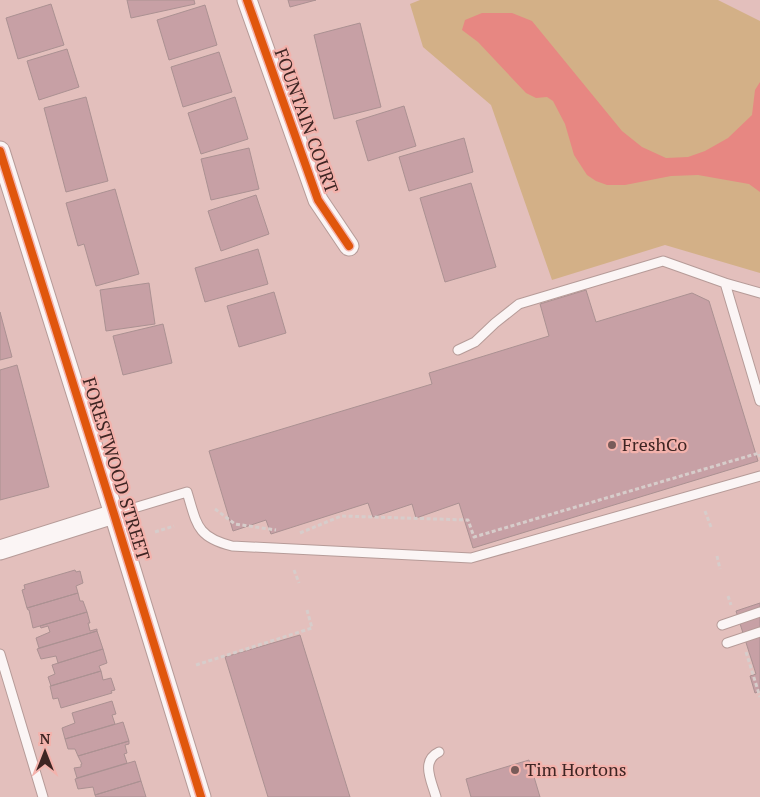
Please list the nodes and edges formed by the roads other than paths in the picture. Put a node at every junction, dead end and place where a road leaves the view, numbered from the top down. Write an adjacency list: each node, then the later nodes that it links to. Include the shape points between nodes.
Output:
1 (247, 0): 3 (street, FOUNTAIN COURT, via 318,200)
2 (0, 151): 9 (street, FORESTWOOD STREET)
3 (349, 246)
4 (725, 283): 5 (lane); 6 (lane, via 663,261 519,304 474,342); 7 (lane)
5 (760, 293)
6 (458, 350)
7 (760, 401)
8 (760, 476): 9 (lane, via 471,558 232,546 203,534 187,492)
9 (114, 514): 10 (street); 18 (street, FORESTWOOD STREET)
10 (0, 550)
11 (760, 612): 12 (lane)
12 (722, 624)
13 (760, 632): 14 (lane)
14 (727, 643)
15 (0, 654): 17 (lane)
16 (439, 752): 19 (lane, via 433,755 428,765)
17 (43, 797)
18 (200, 797)
19 (436, 797)

